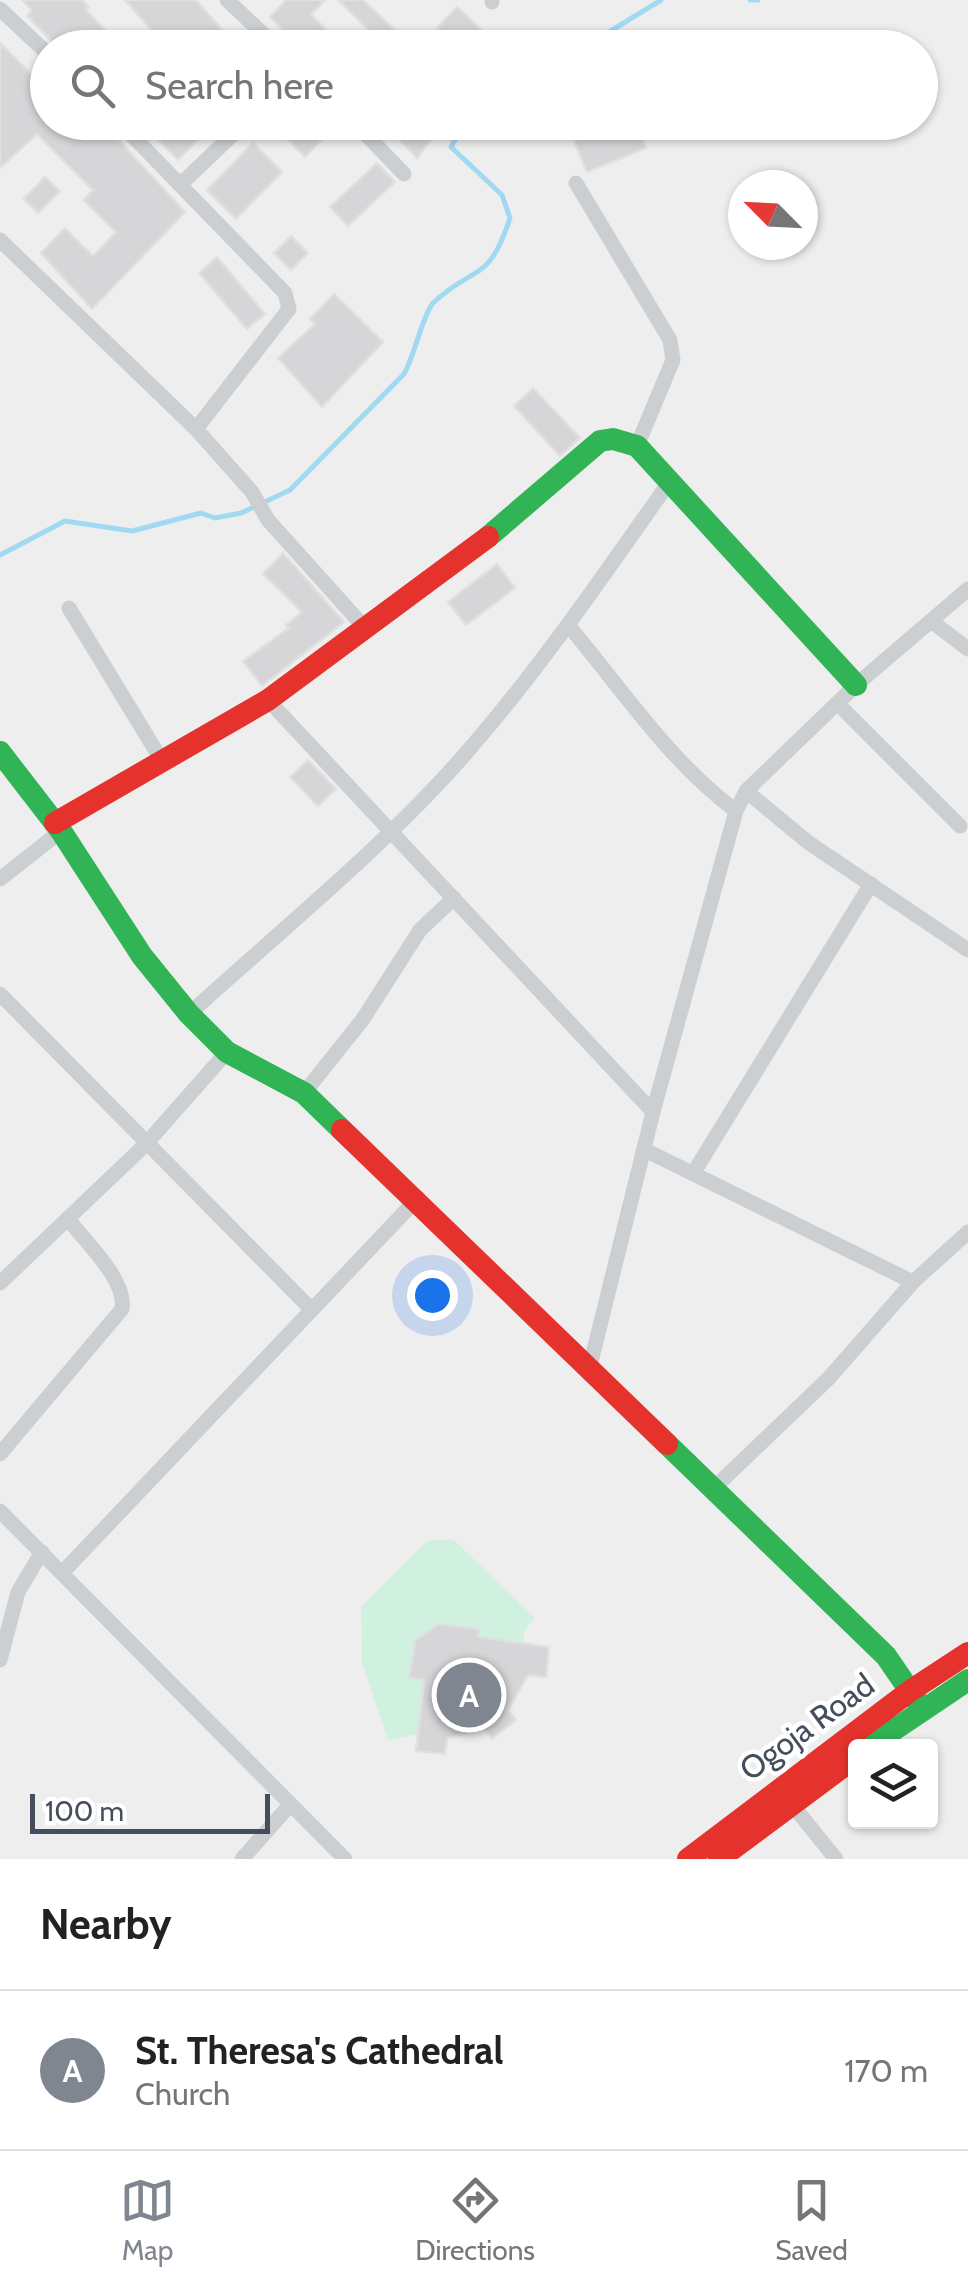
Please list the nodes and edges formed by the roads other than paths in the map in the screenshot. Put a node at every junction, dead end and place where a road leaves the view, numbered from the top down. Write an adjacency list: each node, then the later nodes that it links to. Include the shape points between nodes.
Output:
1 (227, 0): 3 (street)
2 (0, 9): 4 (street)
3 (259, 30)
4 (30, 37)
5 (138, 140): 9 (street)
6 (227, 140): 9 (street)
7 (371, 140): 8 (street)
8 (404, 174)
9 (182, 183): 12 (street, via 285,293 289,308)
10 (576, 183): 13 (street, via 670,340 673,360)
11 (0, 240): 12 (street)
12 (196, 429): 19 (street)
13 (636, 446): 14 (street); 19 (street, via 600,441 452,566)
14 (670, 482): 18 (street); 21 (street)
15 (968, 589): 17 (street)
16 (69, 608): 25 (street)
17 (930, 621): 20 (street); 21 (street)
18 (568, 625): 27 (street, via 688,770); 30 (street, via 459,761)
19 (365, 628): 22 (street)
20 (968, 649)
21 (856, 685): 23 (street)
22 (268, 700): 25 (street); 30 (street)
23 (837, 703): 26 (street); 28 (street)
24 (0, 752): 29 (street)
25 (162, 761): 29 (street)
26 (746, 792): 27 (street); 32 (street)
27 (736, 810): 39 (street)
28 (960, 826)
29 (58, 827): 31 (street); 36 (street, via 142,956)
30 (391, 829): 33 (street); 36 (street)
31 (0, 878)
32 (871, 884): 34 (street); 42 (street)
33 (454, 898): 38 (street, via 420,930); 39 (street)
34 (965, 942)
35 (0, 994): 40 (street)
36 (189, 1014): 37 (street)
37 (227, 1052): 38 (street); 40 (street)
38 (304, 1093): 43 (street)
39 (652, 1112): 41 (street)
40 (145, 1145): 44 (street); 48 (street)
41 (645, 1150): 42 (street); 49 (street)
42 (694, 1172): 47 (street)
43 (418, 1198): 48 (street); 49 (street)
44 (69, 1220): 46 (street); 50 (street, via 116,1282 122,1309)
45 (968, 1232): 47 (street)
46 (0, 1282)
47 (914, 1282): 51 (street, via 829,1378)
48 (312, 1310): 54 (street)
49 (590, 1366): 51 (street)
50 (0, 1454)
51 (712, 1490): 58 (street, via 886,1656)
52 (0, 1511): 53 (street)
53 (42, 1552): 54 (street); 56 (street, via 18,1592)
54 (62, 1573): 62 (street)
55 (968, 1653): 58 (street, Ogoja Road)
56 (0, 1660)
57 (968, 1680): 58 (street, Ogoja Road)
58 (916, 1701): 59 (street, Ogoja Road); 65 (street, Ogoja Road)
59 (877, 1739)
60 (848, 1762): 61 (street, Ogoja Road)
61 (790, 1802): 66 (street, Ogoja Road); 67 (street)
62 (289, 1806): 63 (street); 64 (street)
63 (242, 1859)
64 (345, 1859)
65 (688, 1859)
66 (718, 1859)
67 (836, 1859)

